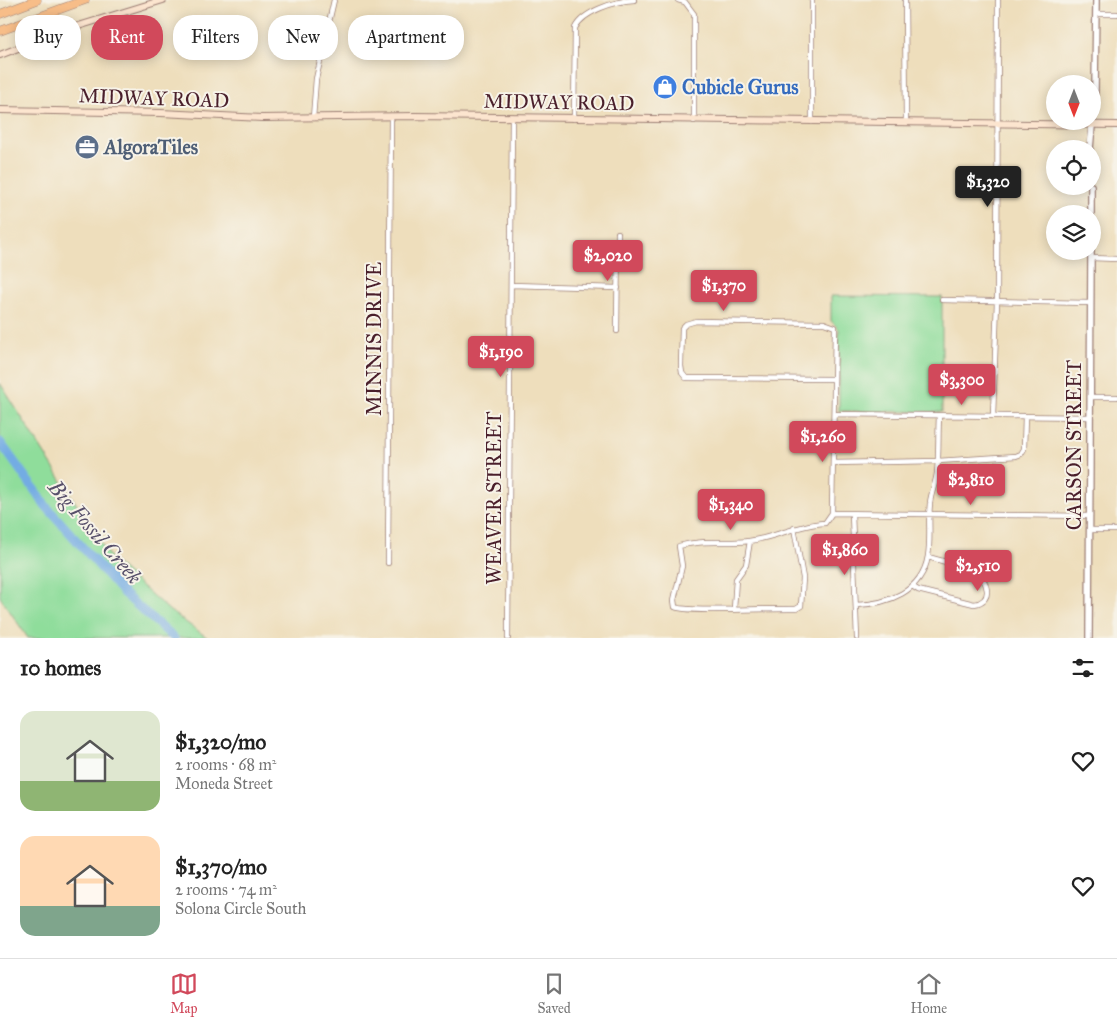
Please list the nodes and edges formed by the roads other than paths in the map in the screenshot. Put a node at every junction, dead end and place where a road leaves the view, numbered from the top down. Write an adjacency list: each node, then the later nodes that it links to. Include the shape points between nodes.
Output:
1 (36, 0): 11 (highway)
2 (85, 0): 14 (highway)
3 (162, 0): 15 (main road, via 59,32)
4 (334, 0): 20 (street, via 315,86)
5 (634, 0): 21 (street, via 603,8 582,18 575,28)
6 (678, 0): 22 (street, via 685,2 694,14)
7 (812, 0): 23 (street)
8 (905, 0): 24 (street)
9 (998, 0): 25 (street)
10 (1096, 0): 12 (street)
11 (0, 14)
12 (1096, 14): 13 (street); 16 (street)
13 (1117, 14)
14 (0, 31)
15 (0, 55)
16 (1095, 75)
17 (0, 110): 20 (main road, MIDWAY ROAD)
18 (391, 116): 19 (main road, MIDWAY ROAD); 20 (main road, MIDWAY ROAD); 58 (street, MINNIS DRIVE)
19 (512, 117): 21 (main road, MIDWAY ROAD); 33 (street, WEAVER STREET)
20 (313, 118)
21 (574, 119): 22 (main road, MIDWAY ROAD)
22 (694, 121): 23 (main road, MIDWAY ROAD)
23 (812, 122): 24 (main road, MIDWAY ROAD)
24 (906, 122): 25 (main road, MIDWAY ROAD)
25 (999, 122): 26 (main road, MIDWAY ROAD); 36 (street)
26 (1046, 123)
27 (1101, 124): 28 (main road, MIDWAY ROAD)
28 (1117, 125)
29 (618, 233): 34 (street)
30 (1101, 258): 31 (street)
31 (1117, 259)
32 (1091, 260): 37 (street, CARSON STREET)
33 (511, 285): 34 (street); 62 (street, WEAVER STREET)
34 (618, 288): 38 (street)
35 (942, 300): 36 (street)
36 (997, 301): 37 (street); 44 (street)
37 (1090, 303): 40 (street, CARSON STREET)
38 (617, 331)
39 (834, 379): 39 (street, via 835,327 824,323 690,322 684,325 681,334 682,373 686,378); 42 (street)
40 (1090, 397): 41 (street); 46 (street, CARSON STREET)
41 (1117, 397)
42 (834, 414): 43 (street); 48 (street)
43 (939, 416): 44 (street); 47 (street)
44 (993, 416): 45 (street)
45 (1025, 416): 46 (street); 47 (street, via 1021,454 1006,458)
46 (1090, 417): 52 (street, CARSON STREET)
47 (938, 461): 48 (street); 51 (street)
48 (833, 463): 49 (street)
49 (832, 513): 50 (street); 53 (street, via 825,523)
50 (852, 514): 51 (street); 60 (street)
51 (929, 516): 52 (street); 57 (street)
52 (1090, 516): 54 (street, CARSON STREET)
53 (794, 528): 56 (street); 61 (street, via 803,578 801,606 796,609)
54 (1090, 530): 55 (street); 64 (street, CARSON STREET)
55 (1117, 530)
56 (750, 541): 61 (street, via 746,565 736,579); 61 (street, via 703,541 679,546 681,575 674,600 678,608)
57 (928, 557): 59 (street, via 926,566); 59 (street, via 975,570 987,585 986,599 974,604)
58 (388, 563)
59 (912, 586): 60 (street, via 904,594 882,603)
60 (856, 605): 63 (street)
61 (734, 609)
62 (508, 638)
63 (857, 638)
64 (1089, 638)

